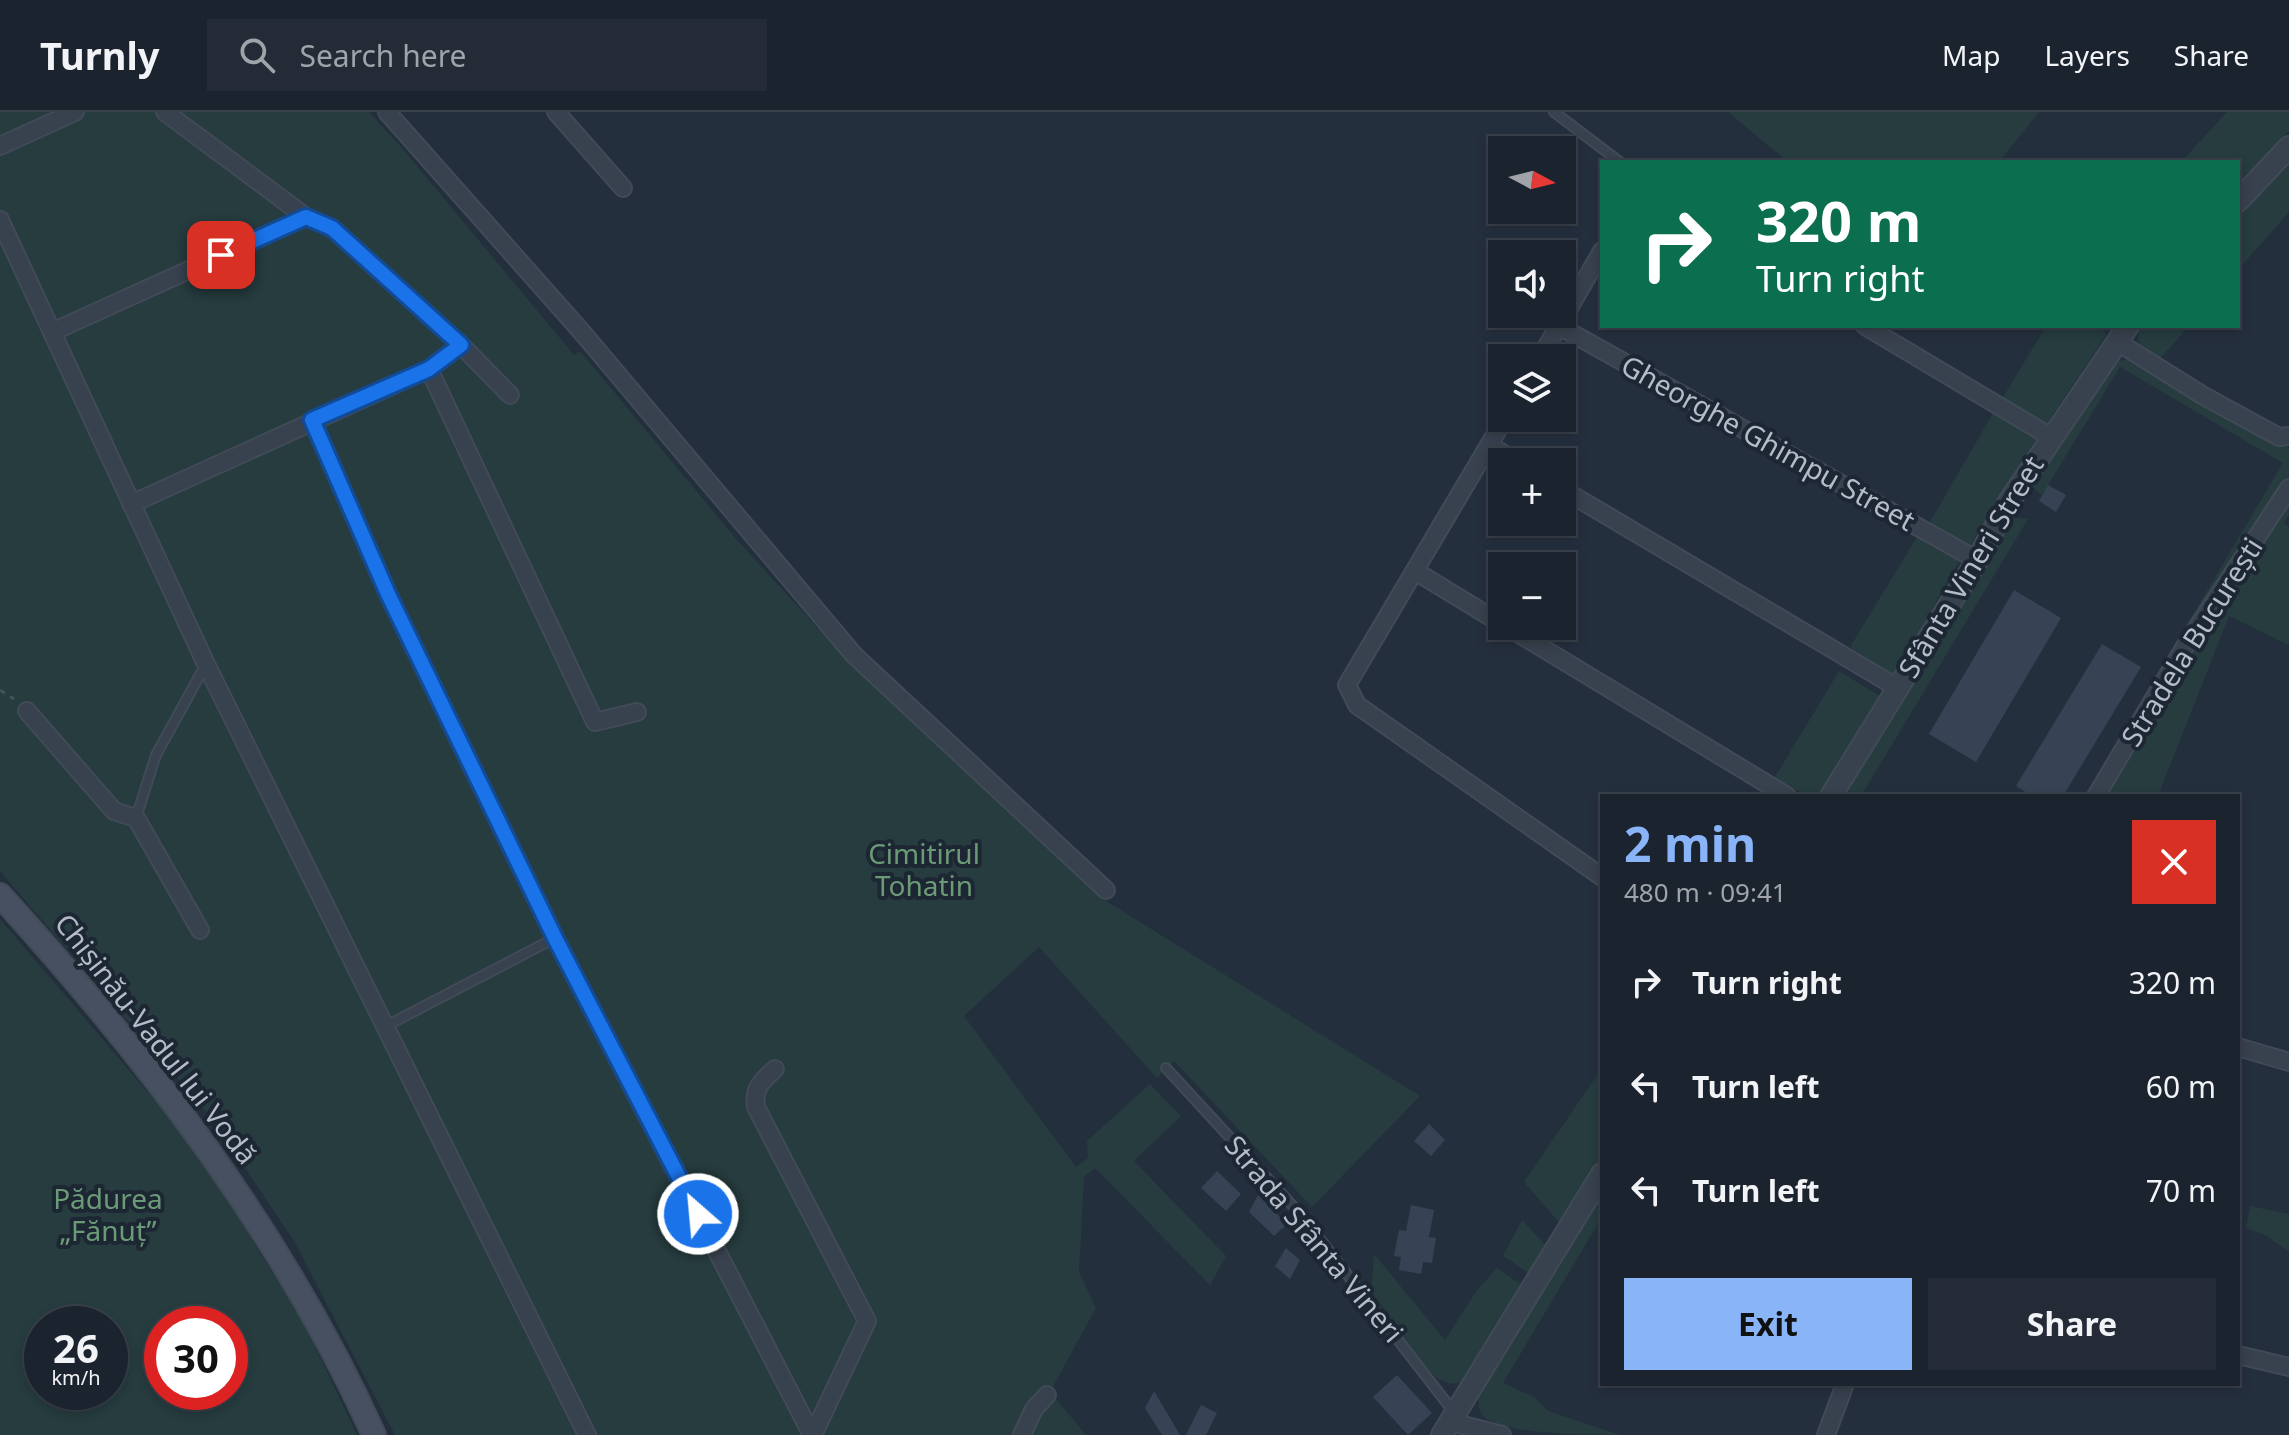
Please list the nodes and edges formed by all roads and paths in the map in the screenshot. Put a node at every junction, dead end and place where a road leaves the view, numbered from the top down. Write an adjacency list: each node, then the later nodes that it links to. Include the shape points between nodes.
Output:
1 (75, 112): 6 (street)
2 (165, 112): 11 (street)
3 (387, 112): 44 (street, via 581,331 854,655)
4 (556, 112): 9 (street)
5 (1554, 112): 8 (lane)
6 (0, 146)
7 (2289, 147): 10 (street)
8 (1617, 160)
9 (623, 188)
10 (2240, 199)
11 (306, 217): 17 (street); 19 (street, via 332,228)
12 (0, 220): 17 (street)
13 (1600, 254): 14 (street)
14 (1576, 296)
15 (1563, 328): 31 (street, Gheorghe Ghimpu Street)
16 (1868, 328): 25 (street)
17 (52, 332): 30 (street)
18 (2119, 334): 24 (street, via 2228,409 2279,437); 25 (street, Sfânta Vineri Street)
19 (461, 345): 20 (street); 21 (street)
20 (429, 369): 22 (street); 38 (street, via 595,722)
21 (510, 395)
22 (312, 420): 30 (street); 47 (street, via 388,594)
23 (1497, 432): 26 (street)
24 (2289, 436)
25 (2051, 437): 31 (street, Sfânta Vineri Street)
26 (1489, 445): 27 (street); 32 (street)
27 (1494, 448)
28 (2289, 488): 41 (street, Stradela București)
29 (1576, 497): 36 (street)
30 (131, 504): 35 (street)
31 (1977, 560): 36 (street, Sfânta Vineri Street)
32 (1415, 571): 33 (street); 43 (street, via 1347,685 1357,705)
33 (1488, 615)
34 (1529, 640): 39 (street)
35 (206, 664): 42 (lane, via 156,755); 48 (street)
36 (1898, 688): 40 (street, Sfânta Vineri Street)
37 (27, 711): 42 (street, via 114,811)
38 (637, 712)
39 (1784, 794)
40 (1832, 794)
41 (2097, 794)
42 (136, 818): 46 (street)
43 (1600, 876)
44 (1106, 890)
45 (0, 895): 59 (main road, Chișinău-Vadul lui Vodă, via 93,998 212,1154 320,1327)
46 (200, 930)
47 (555, 938): 48 (lane); 61 (street)
48 (386, 1026): 60 (street)
49 (2240, 1048): 50 (street)
50 (2289, 1062)
51 (1166, 1068): 58 (lane, Strada Sfânta Vineri, via 1302,1216)
52 (775, 1069): 61 (street, via 754,1095 756,1107 867,1321)
53 (1600, 1177): 58 (street)
54 (2240, 1355): 55 (street)
55 (2289, 1367)
56 (1844, 1386): 64 (street)
57 (1047, 1395): 62 (street)
58 (1449, 1424): 63 (street)
59 (374, 1435)
60 (587, 1435)
61 (813, 1435)
62 (1022, 1435)
63 (1502, 1435)
64 (1826, 1435)

